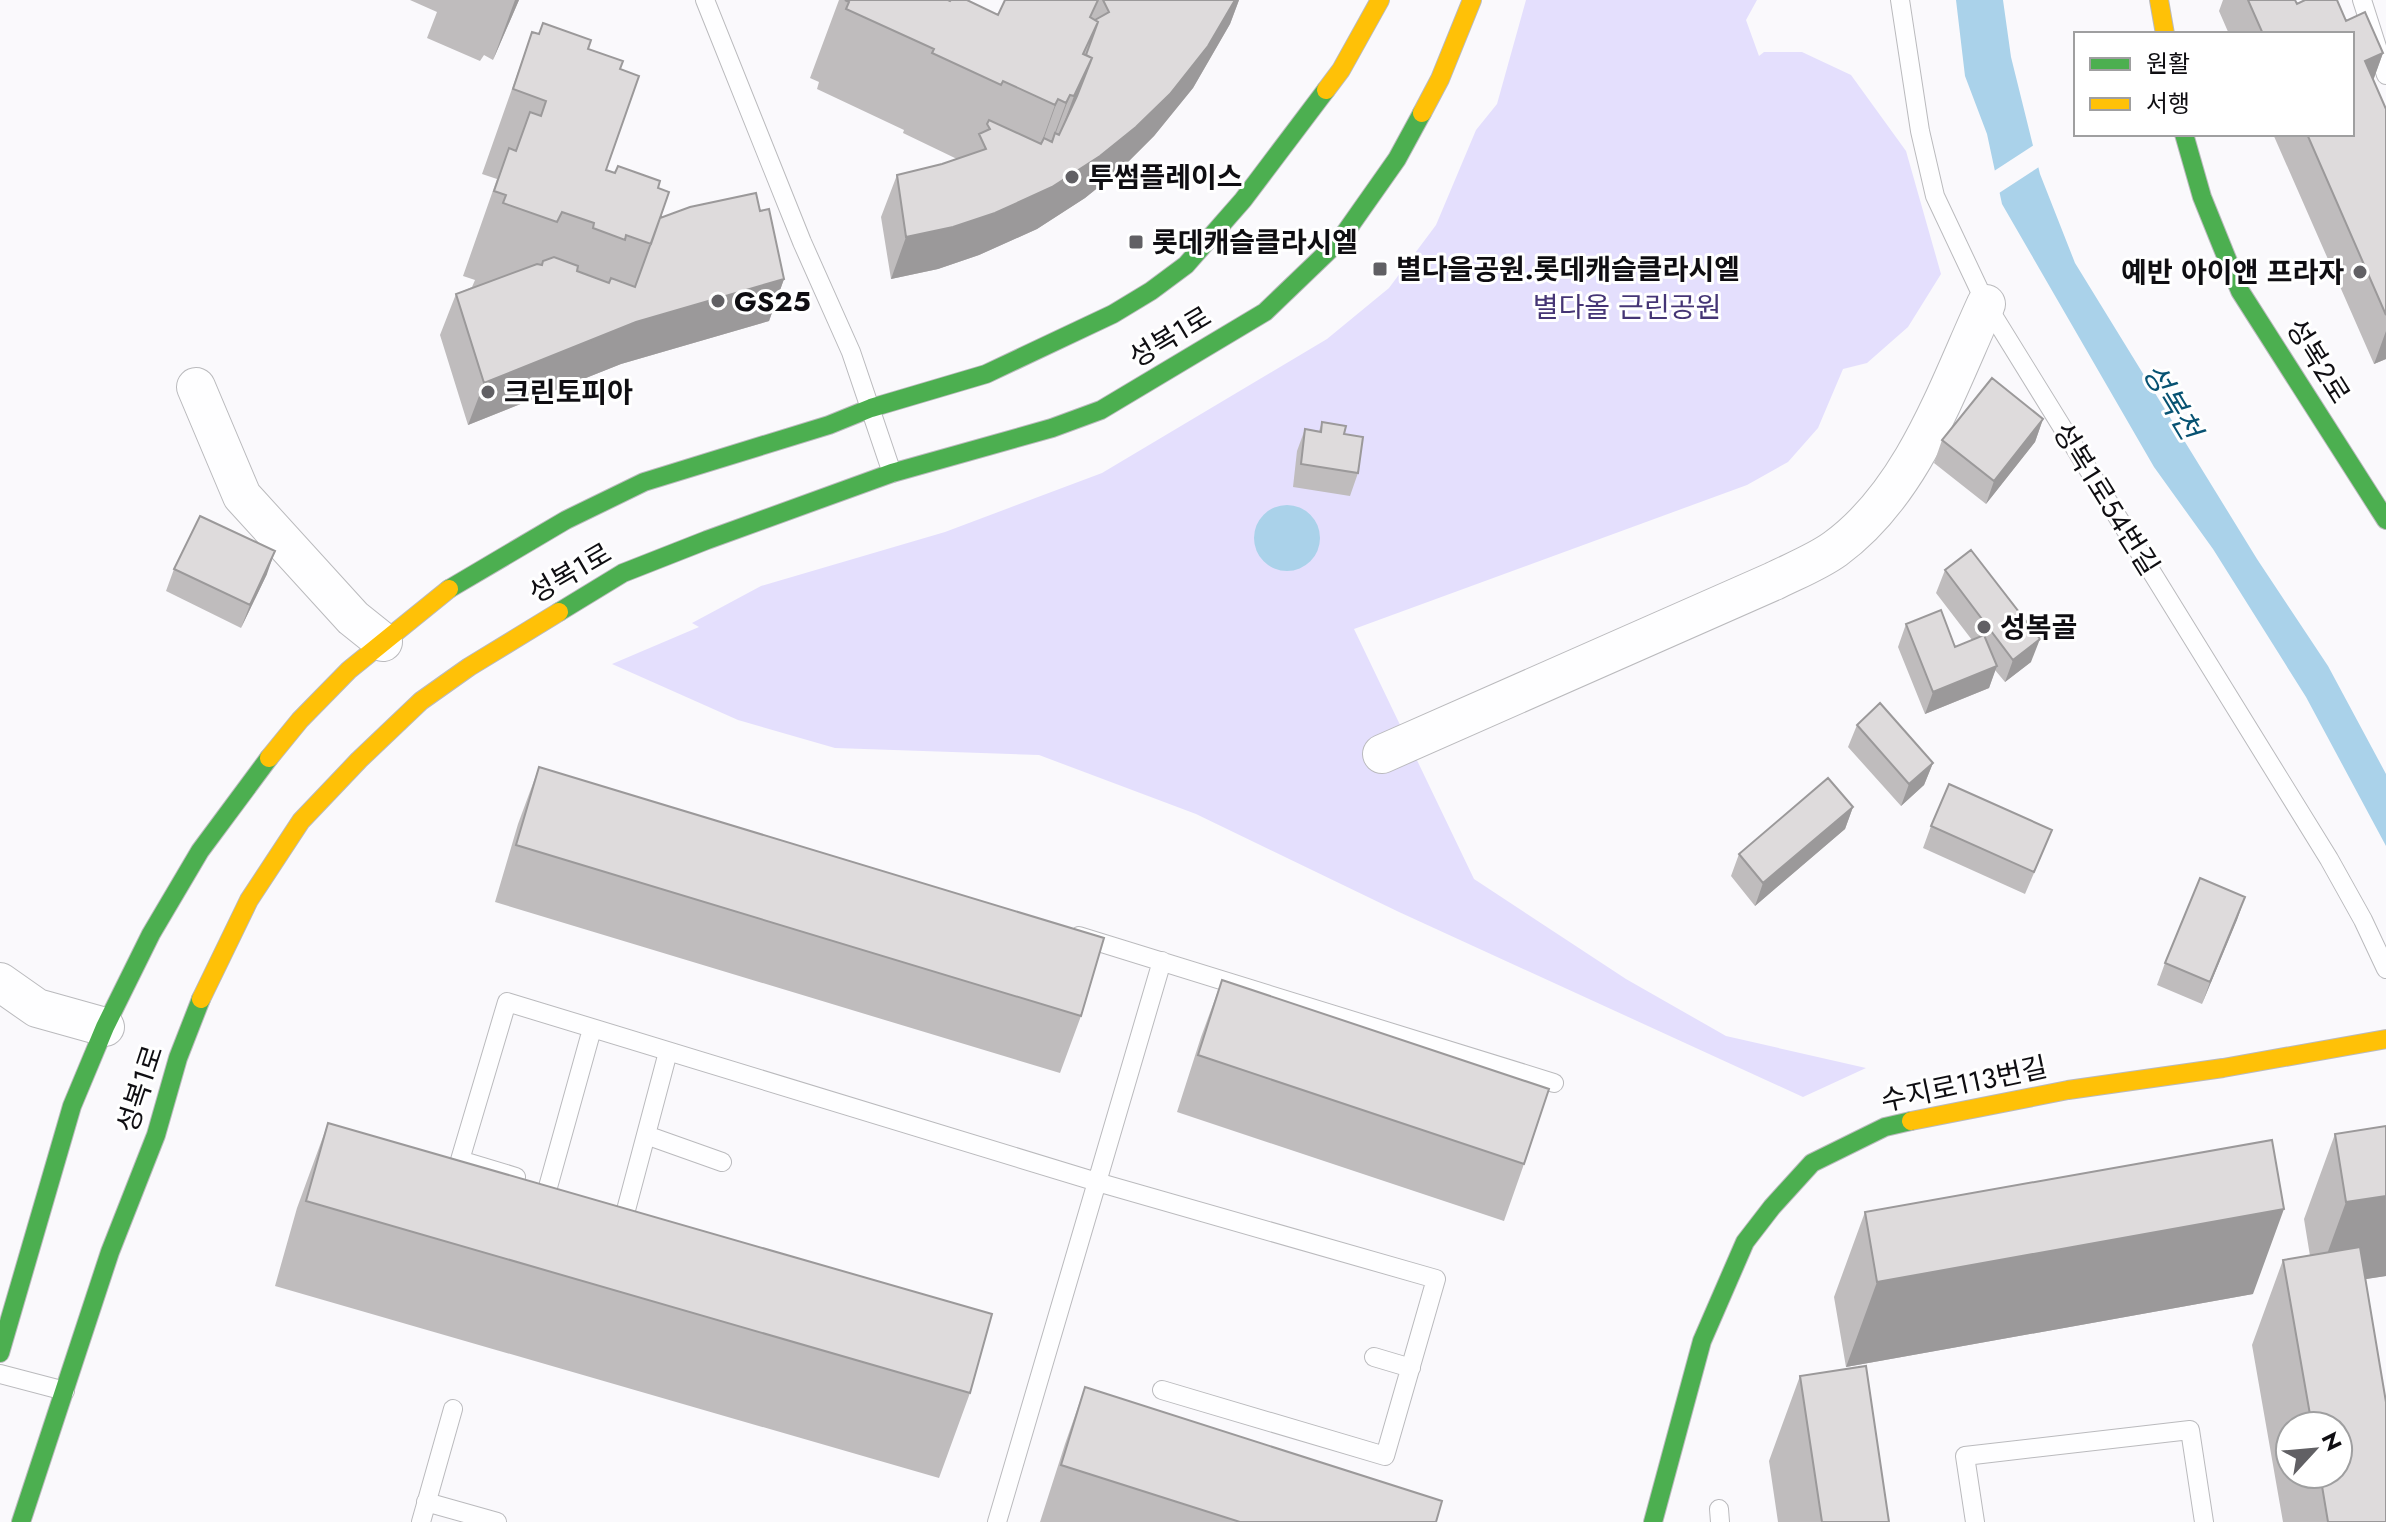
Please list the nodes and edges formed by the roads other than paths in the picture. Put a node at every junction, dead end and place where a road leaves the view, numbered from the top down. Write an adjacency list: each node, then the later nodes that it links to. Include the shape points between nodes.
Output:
1 (705, 0): 12 (lane)
2 (1380, 0): 12 (street, 성복1로, via 1341,70 1243,200 1186,265 1113,314 1015,362)
3 (1472, 0): 13 (street, 성복1로, via 1440,79 1397,159 1340,240 1265,312 1101,410)
4 (1900, 0): 10 (lane, 성복1로54번길, via 1935,196)
5 (2159, 0): 7 (street)
6 (2362, 0): 8 (lane)
7 (2165, 32)
8 (2386, 75)
9 (2185, 136): 14 (street, 성복2로, via 2202,197 2240,291)
10 (1986, 304): 17 (street, via 1917,451 1859,530 1832,551); 20 (lane, 성복1로54번길, via 2329,859)
11 (196, 387): 16 (street, via 242,496 353,618)
12 (871, 408): 13 (lane); 16 (street, 성복1로, via 644,482 460,581)
13 (892, 473): 36 (street, 성복1로, via 623,573 421,701 301,821 249,900 212,973)
14 (2379, 491): 15 (street, 성복2로)
15 (2386, 520)
16 (383, 642): 22 (street, 성복1로, via 300,720 200,851)
17 (1382, 754)
18 (1057, 929): 19 (lane)
19 (1162, 961): 26 (lane); 29 (lane)
20 (2386, 969)
21 (0, 982): 22 (street, via 37,1008)
22 (105, 1027): 31 (street, 성복1로, via 72,1106)
23 (592, 1029): 23 (lane, via 507,1002 460,1160 554,1189); 25 (lane)
24 (2386, 1039): 43 (street, 수지로113번길, via 1951,1111 1885,1127 1812,1163 1745,1242 1702,1341)
25 (668, 1052): 27 (lane); 29 (lane)
26 (1554, 1083)
27 (646, 1135): 28 (lane); 30 (lane)
28 (722, 1162)
29 (1097, 1182): 33 (lane, via 1436,1279); 42 (lane)
30 (627, 1211)
31 (0, 1353)
32 (1374, 1357): 33 (lane)
33 (1411, 1368): 35 (lane, via 1385,1456)
34 (0, 1374): 36 (lane)
35 (1162, 1390)
36 (65, 1391): 39 (street, 성복1로)
37 (453, 1409): 38 (lane)
38 (426, 1502): 40 (lane); 41 (lane)
39 (21, 1522)
40 (421, 1522)
41 (497, 1522)
42 (997, 1522)
43 (1653, 1522)
44 (1975, 1522): 45 (lane, via 1965,1456 2190,1430)
45 (2204, 1522)

